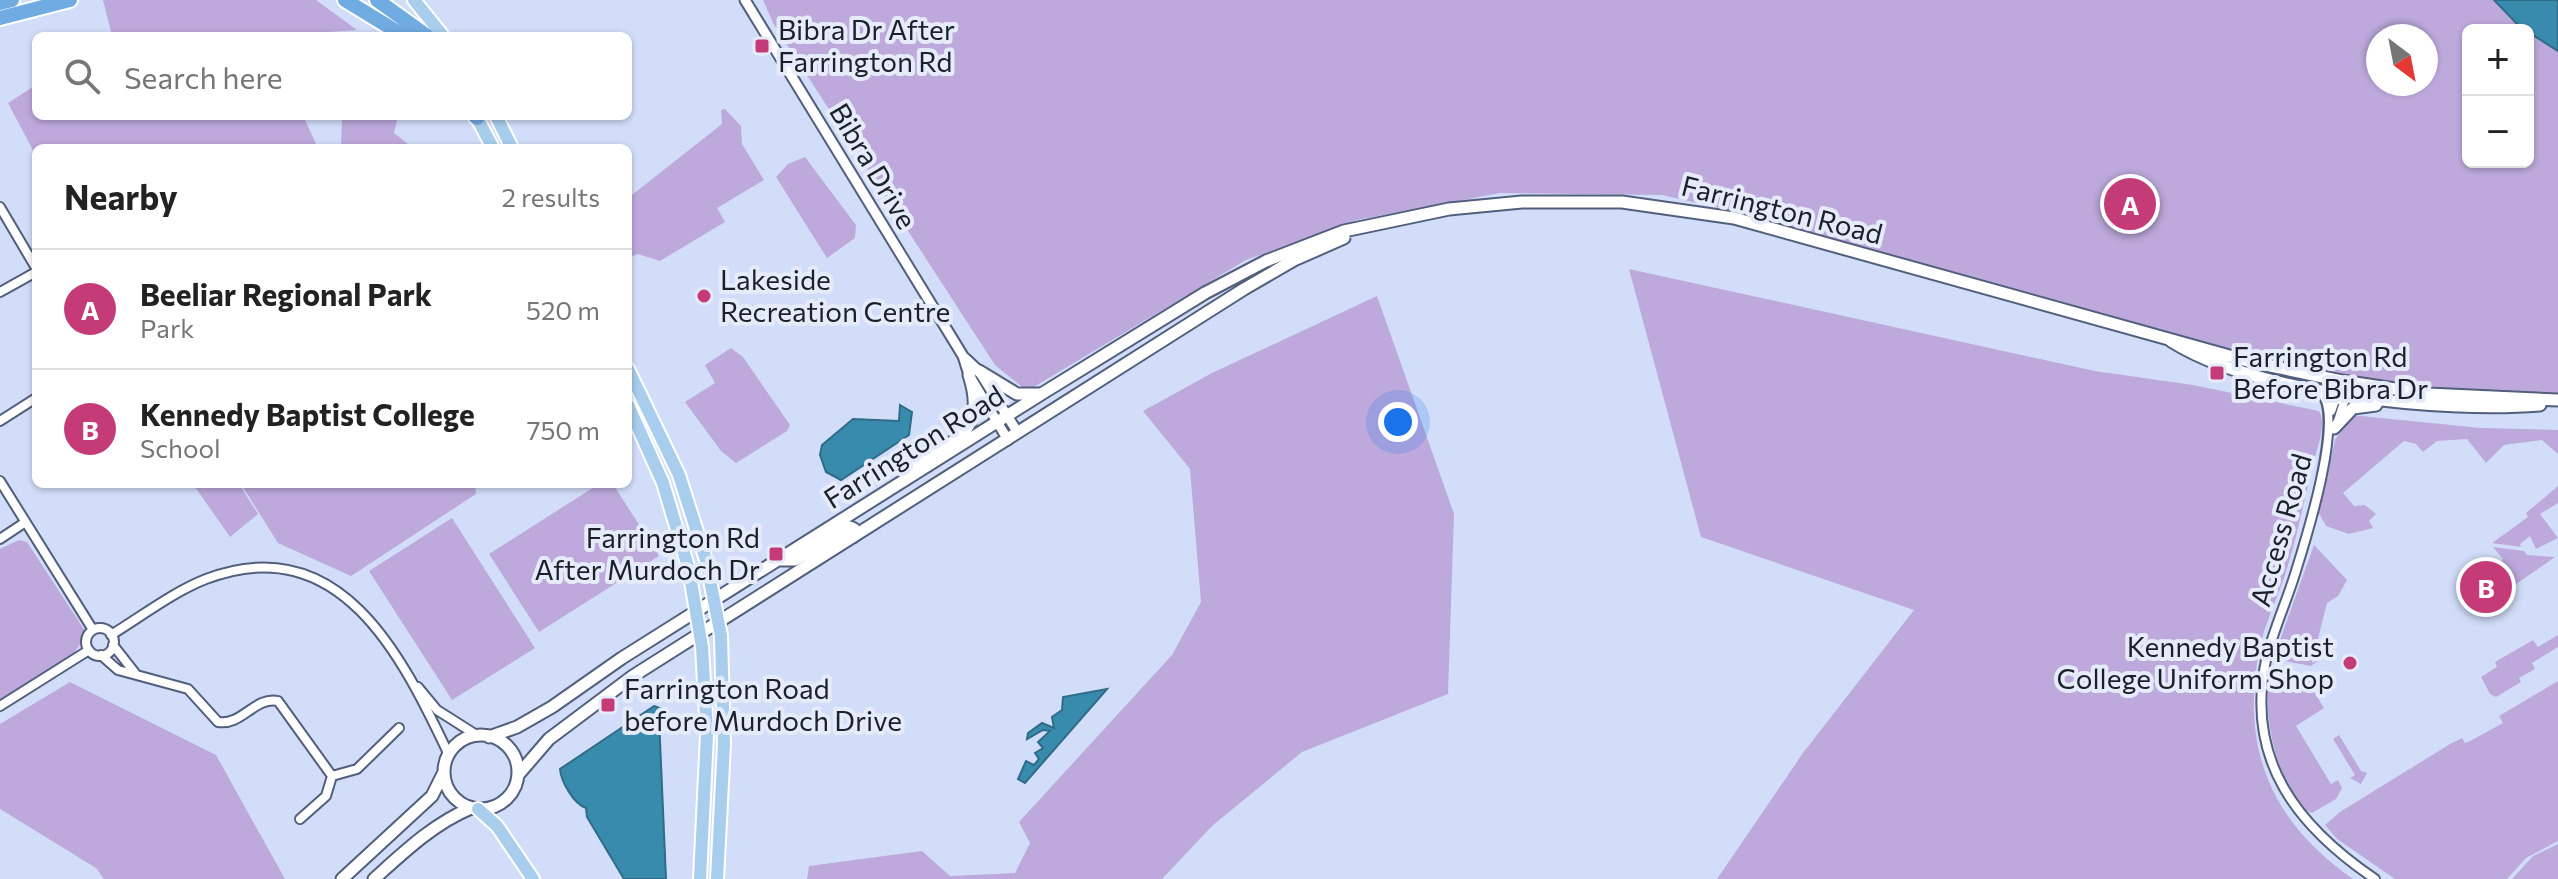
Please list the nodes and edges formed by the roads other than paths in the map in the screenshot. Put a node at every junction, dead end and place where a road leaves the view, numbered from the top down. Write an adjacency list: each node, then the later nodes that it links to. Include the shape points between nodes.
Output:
1 (12, 0): 7 (highway)
2 (70, 0): 8 (highway)
3 (345, 0): 9 (highway)
4 (377, 0): 10 (highway)
5 (414, 0): 11 (main road)
6 (745, 0): 23 (street, Bibra Drive)
7 (0, 3)
8 (0, 18)
9 (397, 32)
10 (421, 32)
11 (440, 32)
12 (478, 120): 14 (main road)
13 (498, 120): 15 (main road)
14 (491, 144)
15 (510, 144)
16 (0, 207): 18 (street)
17 (1378, 225): 21 (main road, Farrington Road, via 1449,209 1522,202 1660,205 1734,218); 27 (main road, Farrington Road, via 1344,231 1266,261); 37 (main road, Farrington Road, via 1294,260)
18 (32, 263)
19 (32, 272): 20 (street)
20 (0, 292)
21 (2167, 339): 22 (main road, Farrington Road); 25 (main road, Farrington Road, via 2247,372)
22 (2243, 359): 26 (main road, Farrington Road); 28 (main road, via 2253,367 2339,386)
23 (974, 373): 27 (main road, via 1017,394); 34 (street, Bibra Drive); 39 (main road, via 977,401 972,423)
24 (632, 377): 64 (main road, bridge, via 679,475 706,560 721,636 724,711)
25 (2315, 389): 28 (main road, Farrington Road); 32 (street)
26 (2404, 390): 28 (main road, via 2362,387); 30 (main road, Farrington Road)
27 (1043, 393): 34 (main road, Farrington Road)
28 (2344, 398): 31 (main road, Farrington Road); 32 (main road, via 2333,401); 36 (street, Access Road)
29 (32, 401): 35 (street)
30 (2558, 402): 31 (main road, Farrington Road)
31 (2487, 409): 36 (main road, via 2469,413 2364,404 2350,410)
32 (2330, 410): 36 (street, Access Road)
33 (632, 414): 63 (main road, bridge, via 663,483 689,570 702,647 707,734)
34 (1002, 420): 37 (street, Bibra Drive); 39 (main road, Farrington Road)
35 (0, 421)
36 (2332, 432): 65 (street, Access Road, via 2266,662 2263,722 2275,772 2296,811 2330,847)
37 (1013, 436): 41 (main road, Farrington Road)
38 (0, 481): 40 (street)
39 (878, 498): 43 (main road, Farrington Road)
40 (24, 523): 42 (street); 44 (street)
41 (853, 537): 43 (main road, via 850,527 795,560); 56 (main road, Farrington Road, via 633,676 549,739)
42 (0, 539)
43 (779, 560): 53 (main road, Farrington Road, via 552,707 517,727)
44 (93, 630): 45 (street); 47 (street, via 86,641)
45 (111, 635): 46 (street); 49 (street, via 205,579 240,570 286,570 320,580 349,597)
46 (113, 645): 48 (street); 50 (street)
47 (89, 650): 48 (street); 51 (street)
48 (101, 655): 50 (street, via 114,668)
49 (405, 671): 53 (street, via 437,710); 54 (street)
50 (136, 673): 57 (street, via 190,691 221,723 232,722 265,701 278,701)
51 (0, 706)
52 (399, 728): 57 (street, via 357,769)
53 (484, 736): 54 (main road, via 461,742); 56 (main road, via 511,750)
54 (449, 755): 55 (main road)
55 (445, 768): 58 (main road, via 448,788); 60 (main road, via 432,796)
56 (518, 775): 58 (main road, via 502,803)
57 (332, 776): 59 (street, via 326,796)
58 (475, 808): 61 (main road, via 450,816); 62 (main road, via 497,826)
59 (300, 819)
60 (342, 879)
61 (374, 879)
62 (533, 879)
63 (700, 879)
64 (717, 879)
65 (2375, 879)

